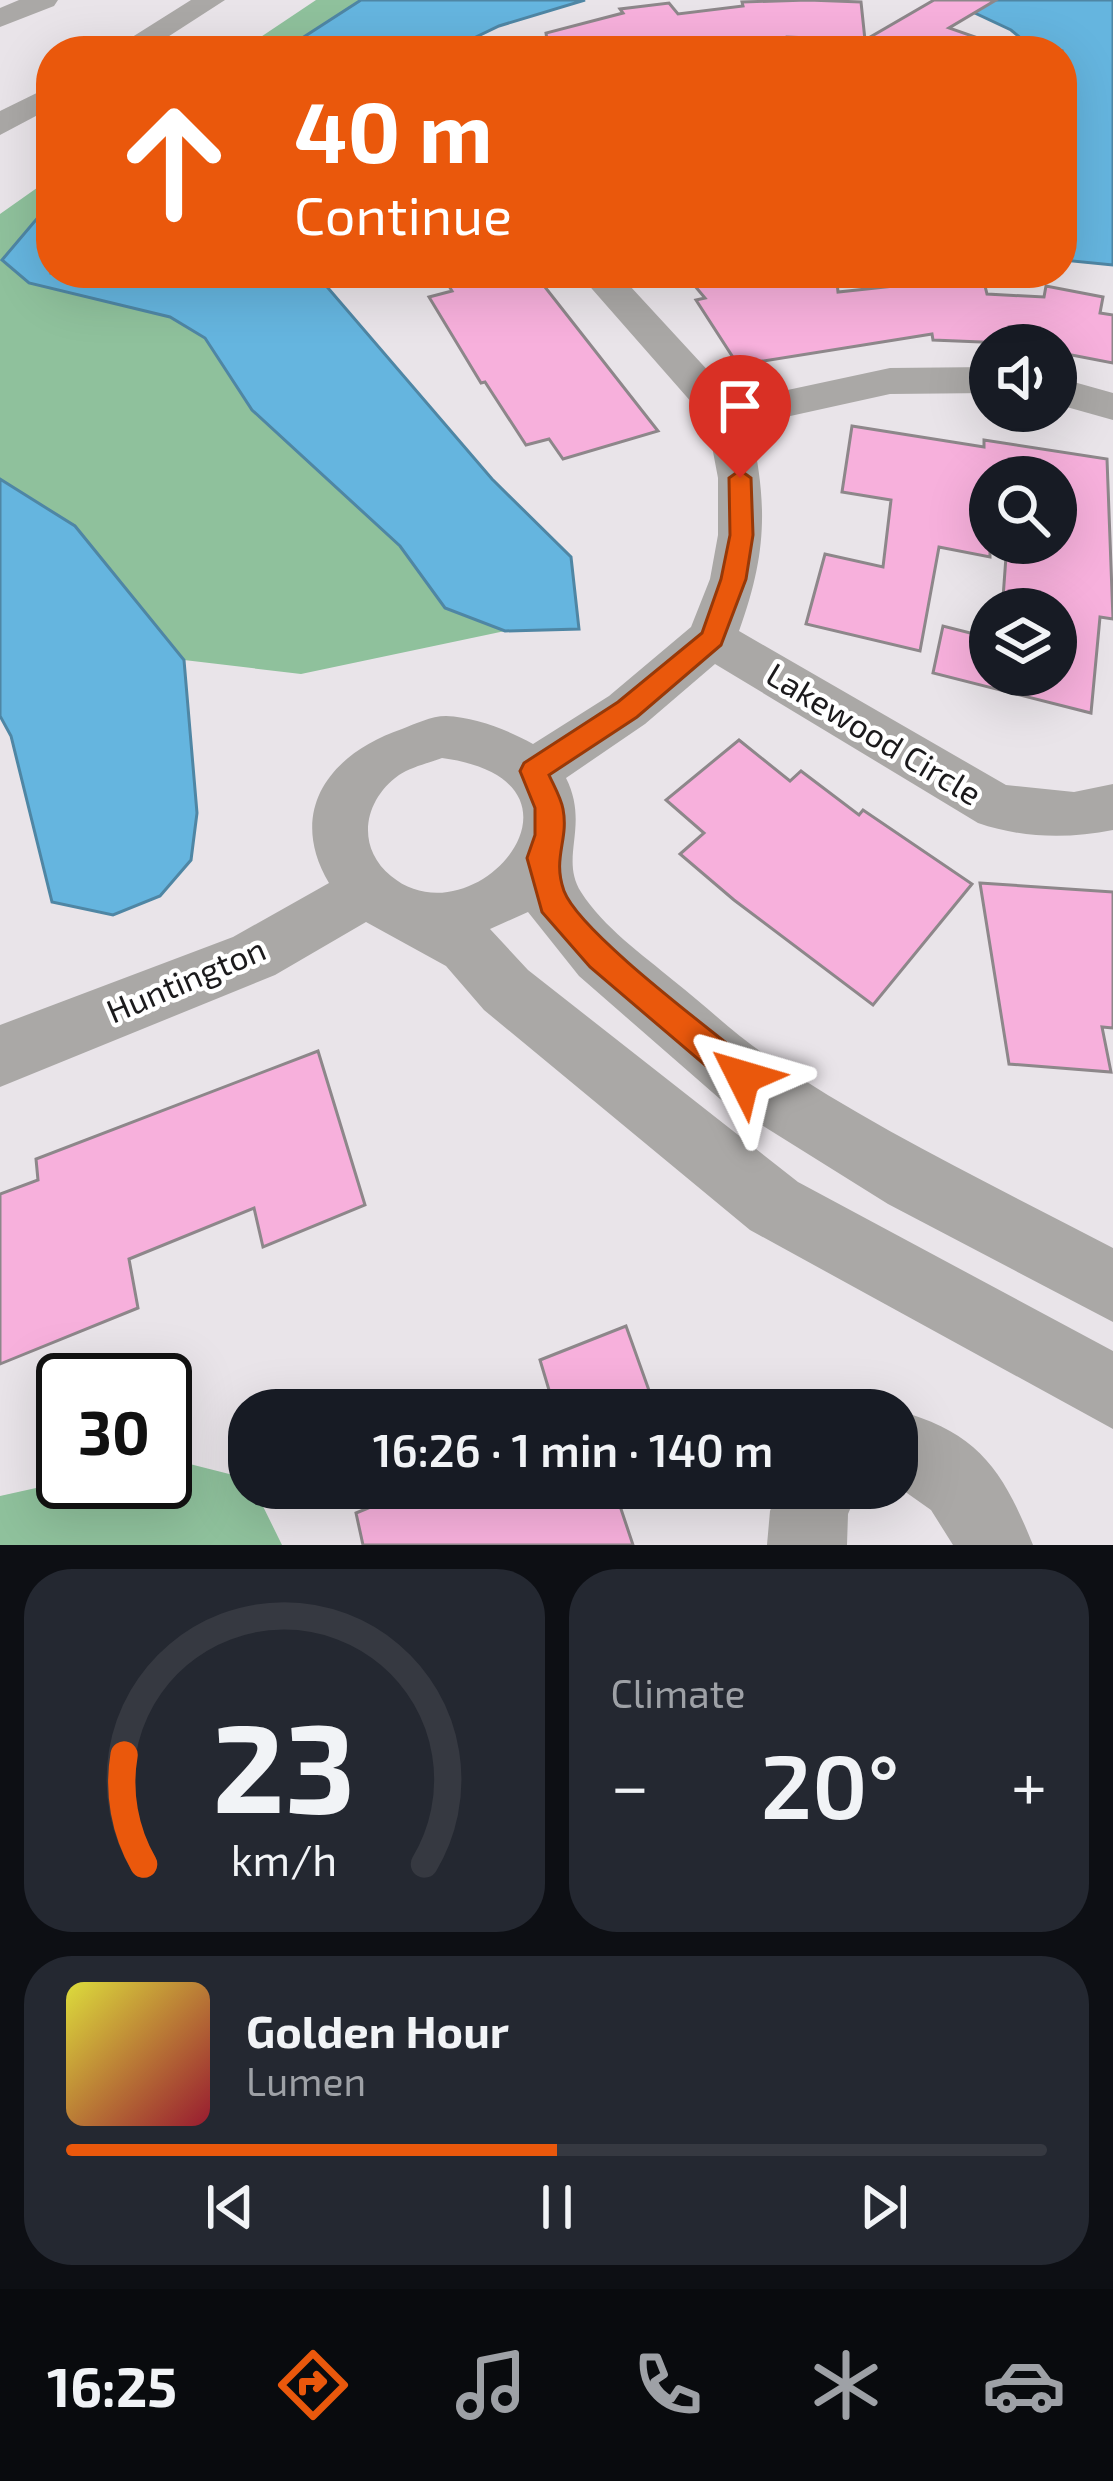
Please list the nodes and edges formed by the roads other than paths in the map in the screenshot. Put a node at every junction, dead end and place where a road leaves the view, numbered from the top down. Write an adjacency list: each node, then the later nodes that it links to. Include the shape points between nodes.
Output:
1 (44, 0): 3 (street)
2 (211, 0): 4 (street)
3 (0, 18)
4 (150, 36)
5 (36, 104): 6 (street)
6 (0, 125)
7 (611, 288): 11 (street)
8 (969, 377): 11 (street, via 836,390)
9 (1077, 396): 10 (street)
10 (1113, 407)
11 (727, 417): 12 (street, via 741,535)
12 (712, 638): 13 (street, via 627,710); 14 (street, Lakewood Circle, via 997,806 1074,815)
13 (534, 771): 15 (street, via 549,808); 16 (street, via 474,739 408,743 380,758 347,793 337,828 350,875)
14 (1113, 807)
15 (542, 858): 16 (street, via 518,889 482,910 460,916); 18 (street, via 553,902 600,957 743,1077 912,1180)
16 (387, 903): 17 (street, Huntington); 19 (street, via 467,947 506,990 774,1206)
17 (0, 1056)
18 (1113, 1286)
19 (1113, 1392)
20 (918, 1454): 23 (street, via 957,1479)
21 (810, 1509): 22 (street)
22 (807, 1545)
23 (993, 1545)

